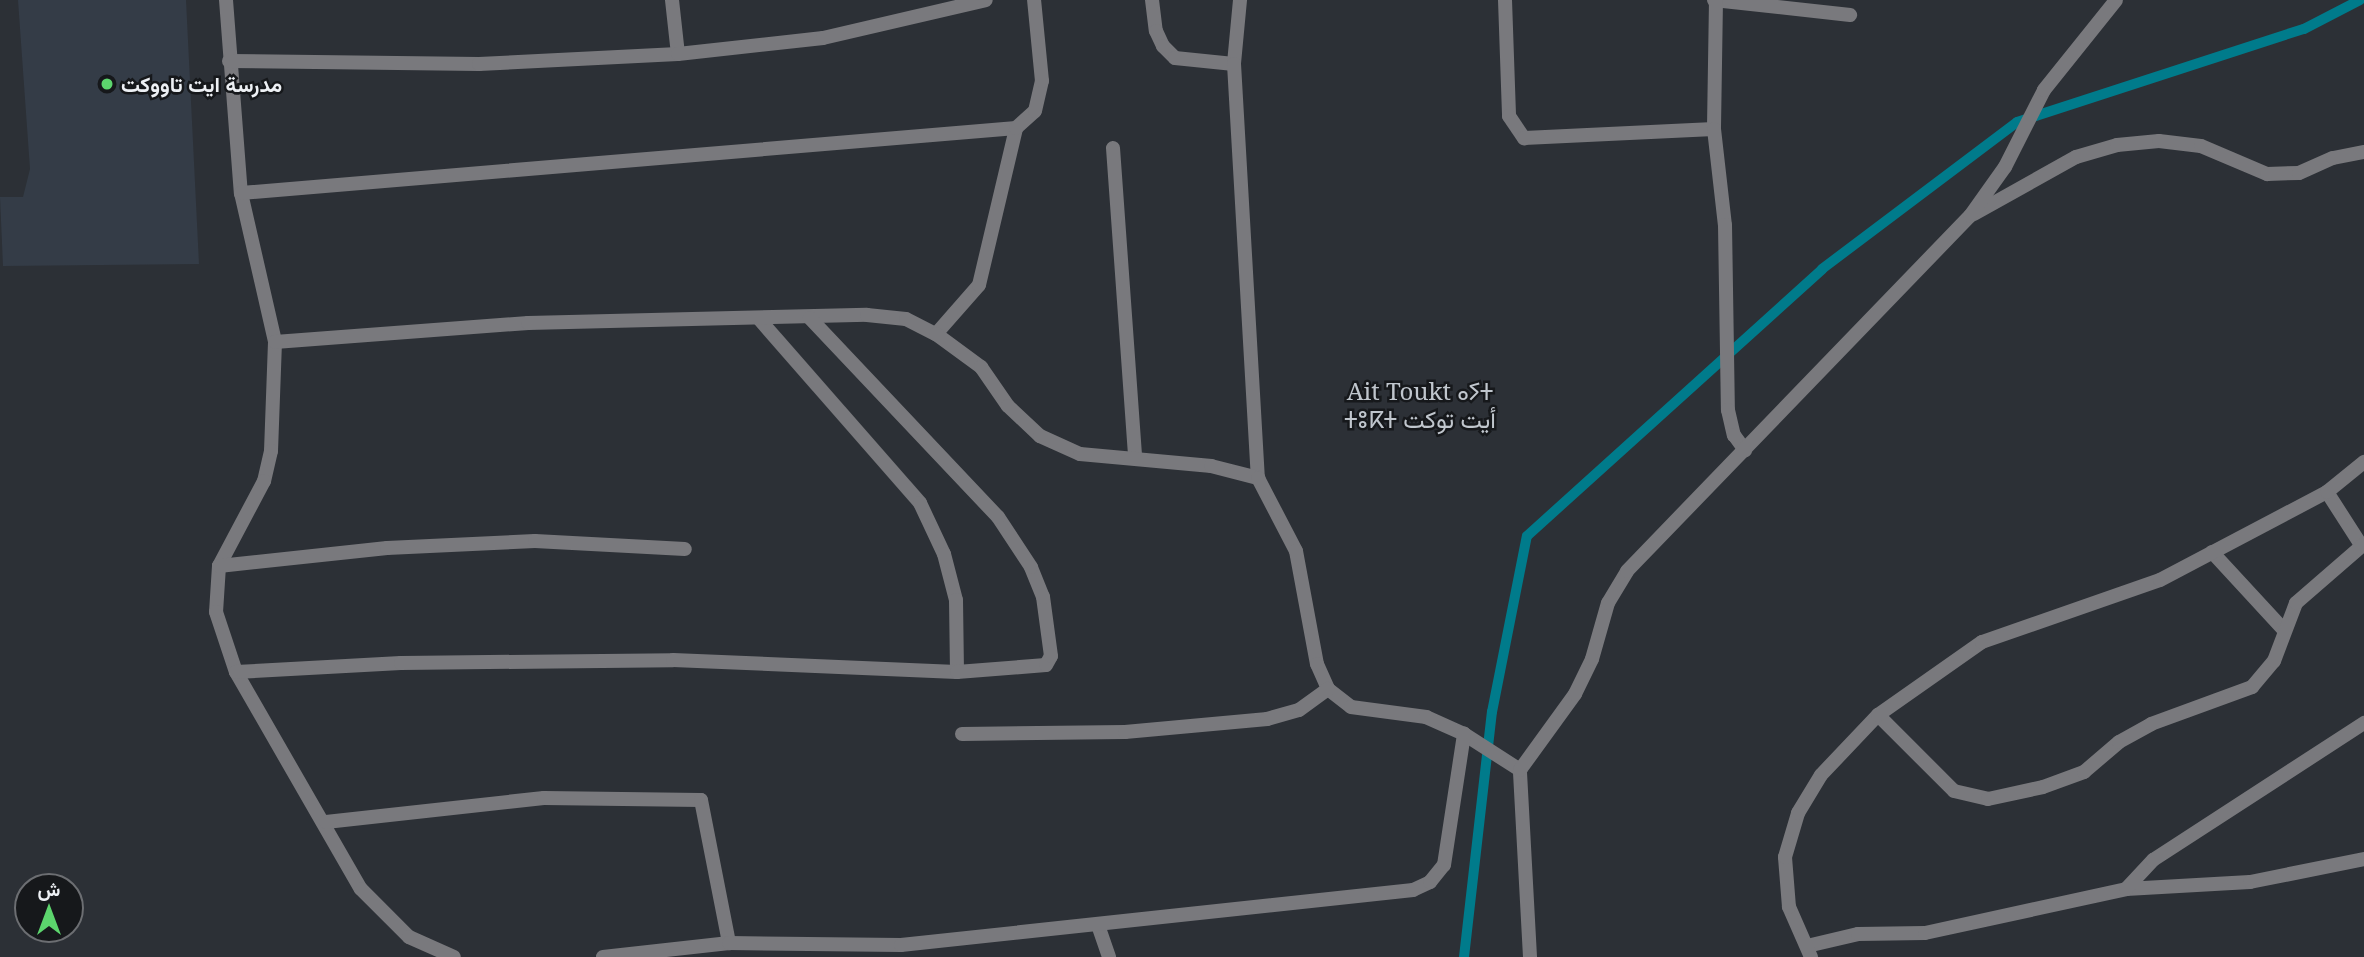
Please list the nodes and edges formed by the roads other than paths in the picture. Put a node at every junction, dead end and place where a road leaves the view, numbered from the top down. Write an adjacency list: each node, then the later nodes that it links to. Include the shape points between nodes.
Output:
1 (226, 0): 12 (street)
2 (672, 0): 11 (street)
3 (986, 0): 11 (street, via 823,38)
4 (1034, 0): 14 (street, via 1042,81 1035,111)
5 (1152, 0): 13 (street, via 1156,31 1175,58)
6 (1240, 0): 13 (street)
7 (1505, 0): 15 (street, via 1509,116 1524,138)
8 (1715, 0): 10 (street); 15 (street)
9 (2116, 0): 19 (street, via 2044,90 2005,167)
10 (1850, 15)
11 (678, 54): 12 (street, via 479,64)
12 (229, 61): 18 (street)
13 (1234, 64): 27 (street)
14 (1016, 128): 18 (street); 22 (street, via 979,285)
15 (1714, 130): 24 (street, via 1725,225 1728,410 1734,435)
16 (1113, 148): 25 (street)
17 (2364, 152): 19 (street, via 2333,158 2299,173 2267,174 2201,146 2159,141 2117,145 2076,157)
18 (241, 193): 23 (street)
19 (1970, 216): 24 (street)
20 (810, 318): 21 (street); 22 (street, via 906,319); 35 (street, via 972,485 1031,567 1043,597 1051,656 1046,666)
21 (760, 320): 23 (street, via 528,323); 35 (street, via 920,503 944,554 956,600)
22 (936, 334): 25 (street, via 981,367 1008,406 1040,436 1080,454)
23 (275, 342): 32 (street, via 269,461 264,481)
24 (1745, 450): 41 (street, via 1627,571 1608,603 1592,659 1575,694)
25 (1135, 458): 27 (street, via 1211,466)
26 (2364, 462): 28 (street)
27 (1258, 478): 36 (street, via 1296,551 1317,664)
28 (2327, 492): 29 (street); 31 (street)
29 (2362, 545): 33 (street, via 2296,603)
30 (685, 549): 32 (street, via 535,541 387,548)
31 (2212, 552): 33 (street); 37 (street, via 2100,604 1982,642)
32 (219, 566): 34 (street, via 216,612)
33 (2283, 629): 37 (street, via 2274,662 2252,687 2151,724 2119,742 2084,772 1999,796 1954,791)
34 (236, 672): 35 (street, via 401,663 673,660); 42 (street)
35 (957, 672)
36 (1328, 689): 39 (street, via 1299,710 1267,719 1125,732); 40 (street, via 1351,707 1426,717)
37 (1878, 715): 47 (street, via 1821,775 1798,813 1785,857 1789,907)
38 (2364, 723): 44 (street, via 2153,860)
39 (962, 734)
40 (1464, 734): 41 (street); 45 (street, via 1444,864 1430,882 1393,893)
41 (1520, 770): 52 (street)
42 (326, 822): 46 (street, via 544,798 701,800); 49 (street, via 361,889 409,937)
43 (2364, 859): 44 (street, via 2250,882)
44 (2126, 889): 47 (street, via 1925,933 1858,934)
45 (1098, 925): 46 (street, via 901,945); 51 (street)
46 (729, 943): 48 (street)
47 (1809, 951)
48 (637, 956): 50 (street)
49 (454, 957)
50 (603, 957)
51 (1109, 957)
52 (1530, 957)

